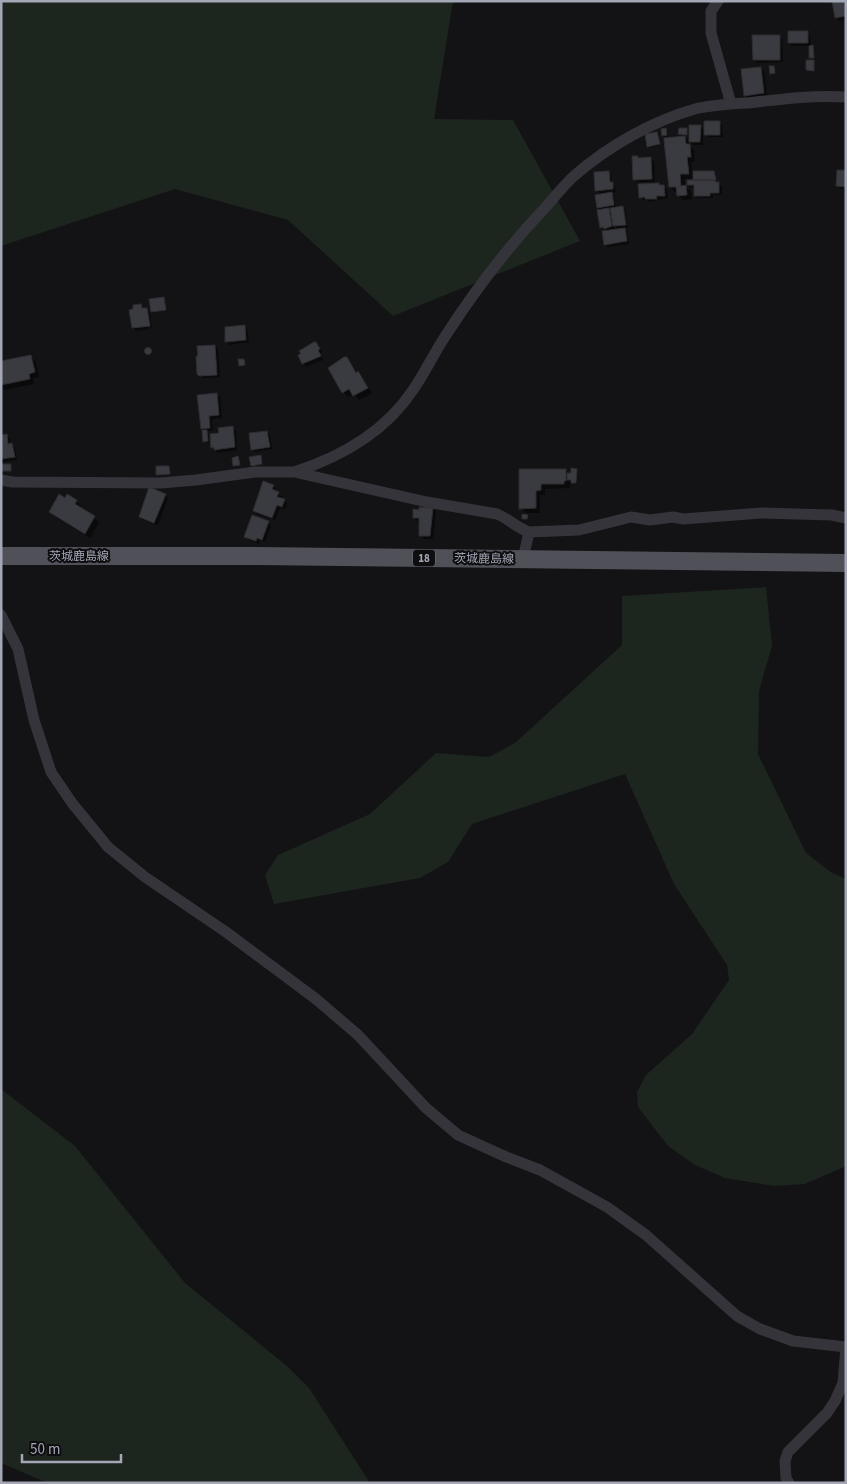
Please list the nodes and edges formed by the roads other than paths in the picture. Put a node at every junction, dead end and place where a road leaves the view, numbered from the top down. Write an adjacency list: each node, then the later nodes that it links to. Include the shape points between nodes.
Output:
1 (718, 1): 3 (street, via 711,11 711,33)
2 (846, 97): 3 (street, via 819,96)
3 (730, 104): 4 (street, via 672,117 609,150 574,176 497,264 448,331 412,392 397,409 361,442 314,466)
4 (294, 472): 5 (street, via 255,472 162,482); 7 (street, via 497,514)
5 (1, 480)
6 (846, 518): 7 (street, via 761,513 683,519 631,517 579,530)
7 (529, 532): 9 (street)
8 (1, 556): 9 (main road, 茨城鹿島線 / 18)
9 (523, 559): 10 (main road, 茨城鹿島線 / 18)
10 (846, 563)
11 (1, 615): 12 (street, via 18,649 34,720 51,772 108,847 316,999 358,1035 426,1108 458,1134 540,1170 608,1208 653,1241 737,1316 760,1329 792,1341)
12 (846, 1348): 13 (street, via 839,1394 827,1413 788,1452 785,1461)
13 (789, 1483)

